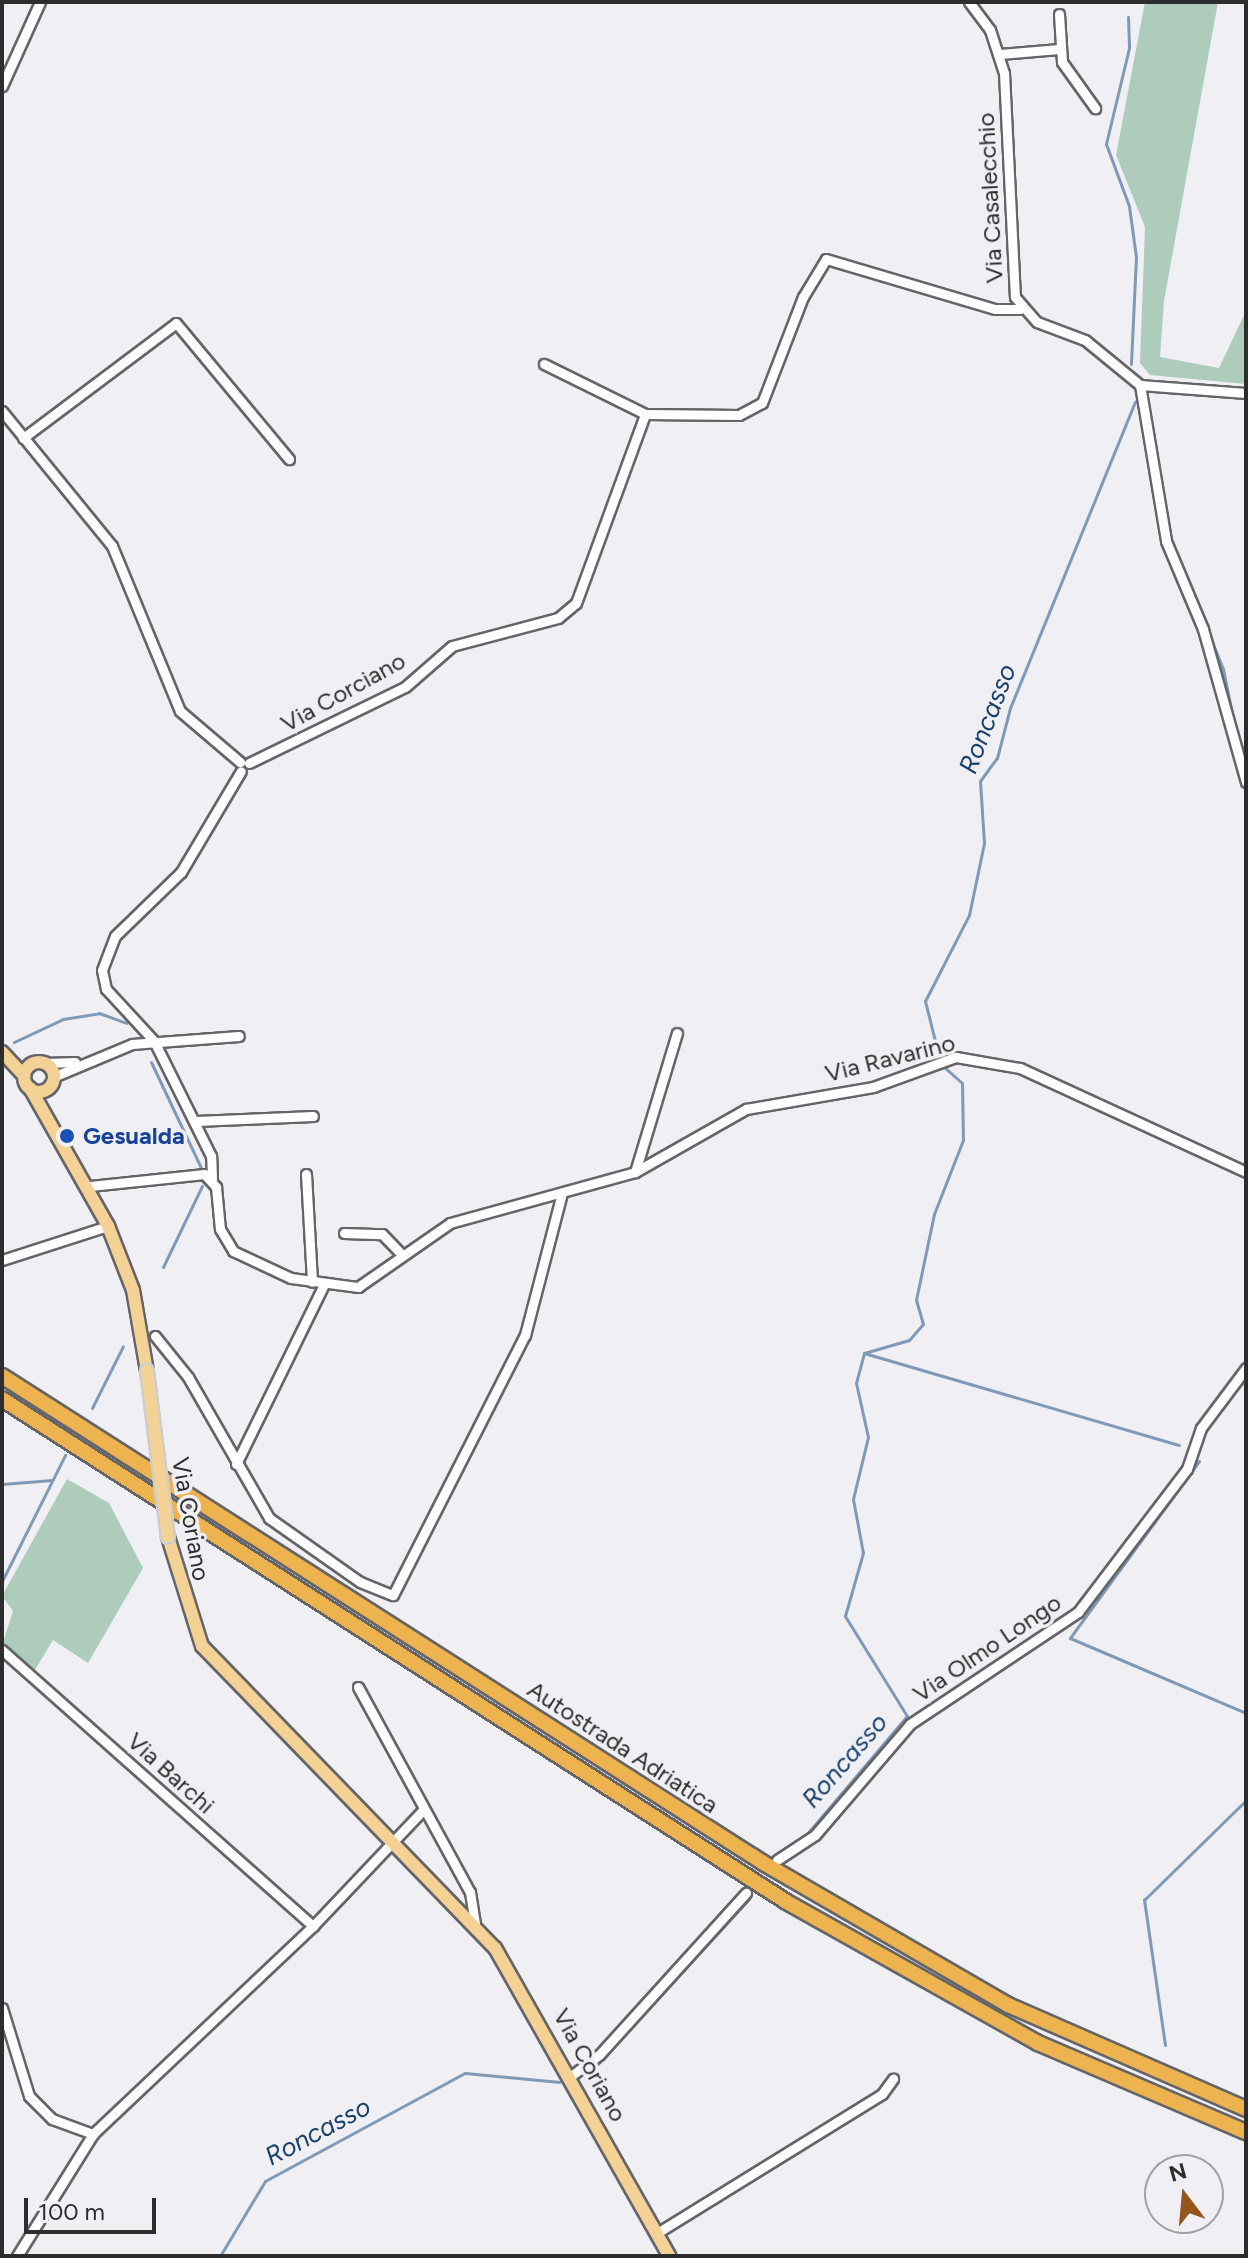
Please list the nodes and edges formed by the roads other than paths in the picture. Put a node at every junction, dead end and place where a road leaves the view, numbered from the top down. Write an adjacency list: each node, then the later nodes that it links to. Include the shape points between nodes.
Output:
1 (40, 2): 6 (street)
2 (969, 2): 5 (street, Via Casalecchio)
3 (1059, 14): 4 (street)
4 (1059, 49): 5 (street); 7 (street, via 1071,79)
5 (1000, 54): 8 (street, Via Casalecchio)
6 (2, 86)
7 (1095, 108)
8 (1020, 309): 10 (street, Via Casalecchio, via 1085,340); 13 (street, via 995,309 826,259 803,297 762,403 739,415)
9 (544, 364): 13 (street)
10 (1140, 385): 11 (street); 17 (street, via 1166,541 1203,629)
11 (1246, 393)
12 (2, 411): 14 (street)
13 (645, 414): 16 (street, Via Corciano, via 576,603 558,618 452,646 405,687)
14 (23, 438): 15 (street, via 176,323); 16 (street, via 112,546 180,711)
15 (289, 459)
16 (243, 766): 20 (street, Via Ravarino, via 181,872 123,927 105,956 106,989)
17 (1246, 782)
18 (677, 1033): 29 (street)
19 (239, 1036): 20 (street, Via Coriano)
20 (154, 1041): 22 (street, Via Coriano); 28 (street, Via Ravarino)
21 (4, 1054): 23 (main road, Via Coriano); 24 (main road, Via Coriano)
22 (75, 1062): 23 (street, Via Coriano); 25 (street, Via Coriano)
23 (39, 1063): 24 (main road); 25 (main road)
24 (27, 1082): 25 (main road); 27 (main road, Via Coriano)
25 (52, 1082): 27 (main road, Via Coriano)
26 (313, 1116): 28 (street)
27 (53, 1121): 33 (main road, Via Coriano)
28 (196, 1121): 32 (street, Via Ravarino)
29 (635, 1172): 30 (street, Via Ravarino, via 746,1109 873,1087 956,1057 1020,1068); 34 (street, Via Ravarino)
30 (1246, 1172)
31 (306, 1174): 39 (street)
32 (212, 1179): 33 (street, via 192,1174); 39 (street, Via Ravarino, via 220,1229 233,1251)
33 (90, 1186): 35 (main road, Via Coriano)
34 (561, 1197): 37 (street, Via Ravarino, via 450,1223); 45 (street, Via Coriano, via 513,1362 400,1587 385,1595 269,1518)
35 (108, 1226): 38 (street); 49 (main road, Via Coriano, bridge, via 133,1290 168,1537 202,1646)
36 (344, 1233): 37 (street, via 382,1234)
37 (402, 1255): 40 (street, Via Ravarino, via 358,1287)
38 (2, 1260)
39 (312, 1282): 40 (street, Via Ravarino)
40 (324, 1284): 45 (street)
41 (155, 1336): 45 (street, Via Coriano, via 188,1377)
42 (1246, 1368): 50 (street, Via Olmo Longo, via 1201,1428 1187,1469 1078,1612 910,1724 815,1835)
43 (2, 1376): 57 (highway, Autostrada Adriatica, via 765,1864 1008,2005)
44 (2, 1399): 58 (highway, Autostrada Adriatica, via 785,1901 1038,2043)
45 (236, 1464)
46 (2, 1650): 53 (street, Via Barchi)
47 (358, 1687): 48 (street, Via Coriano)
48 (424, 1809): 49 (street); 52 (street, Via Coriano, via 470,1892)
49 (388, 1840): 52 (main road, Via Coriano); 53 (street)
50 (777, 1860)
51 (746, 1893): 55 (street, via 599,2055)
52 (475, 1924): 55 (main road, Via Coriano, via 524,1991)
53 (313, 1926): 59 (street)
54 (2, 2008): 59 (street, via 29,2096 52,2119)
55 (571, 2076): 60 (main road, Via Coriano)
56 (893, 2079): 60 (street, via 882,2094)
57 (1246, 2109)
58 (1246, 2132)
59 (93, 2134): 61 (street)
60 (657, 2233): 62 (main road, Via Coriano)
61 (17, 2256)
62 (669, 2256)

